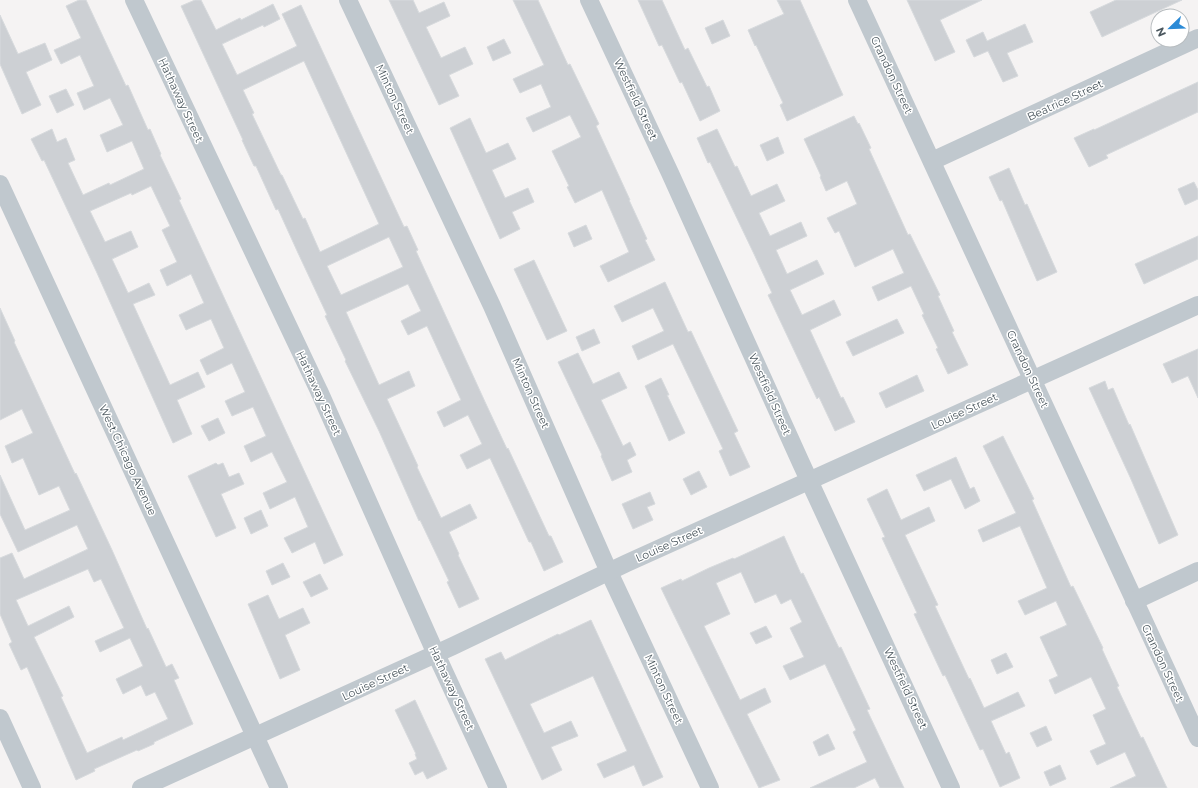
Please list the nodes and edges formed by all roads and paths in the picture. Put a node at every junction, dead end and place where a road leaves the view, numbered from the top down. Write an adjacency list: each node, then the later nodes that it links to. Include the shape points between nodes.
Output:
1 (134, 0): 14 (street, Hathaway Street, via 318,391)
2 (348, 0): 12 (street, Minton Street, via 492,306)
3 (589, 0): 10 (street, Westfield Street)
4 (857, 0): 6 (street, Grandon Street)
5 (1198, 38): 6 (street, Beatrice Street)
6 (932, 161): 9 (street, Grandon Street)
7 (0, 184): 16 (street, West Chicago Avenue)
8 (1198, 305): 9 (street, Louise Street)
9 (1033, 380): 10 (street, Louise Street); 13 (street, Grandon Street)
10 (810, 481): 12 (street, Louise Street); 23 (street, Westfield Street)
11 (1198, 571): 13 (street)
12 (609, 572): 14 (street, Louise Street); 22 (street, Minton Street)
13 (1134, 601): 17 (street, Grandon Street)
14 (436, 654): 16 (street, Louise Street); 21 (street, Hathaway Street)
15 (0, 718): 18 (street)
16 (255, 737): 19 (street, Louise Street); 20 (street, West Chicago Avenue)
17 (1198, 738)
18 (32, 788)
19 (141, 788)
20 (279, 788)
21 (498, 788)
22 (710, 788)
23 (951, 788)

